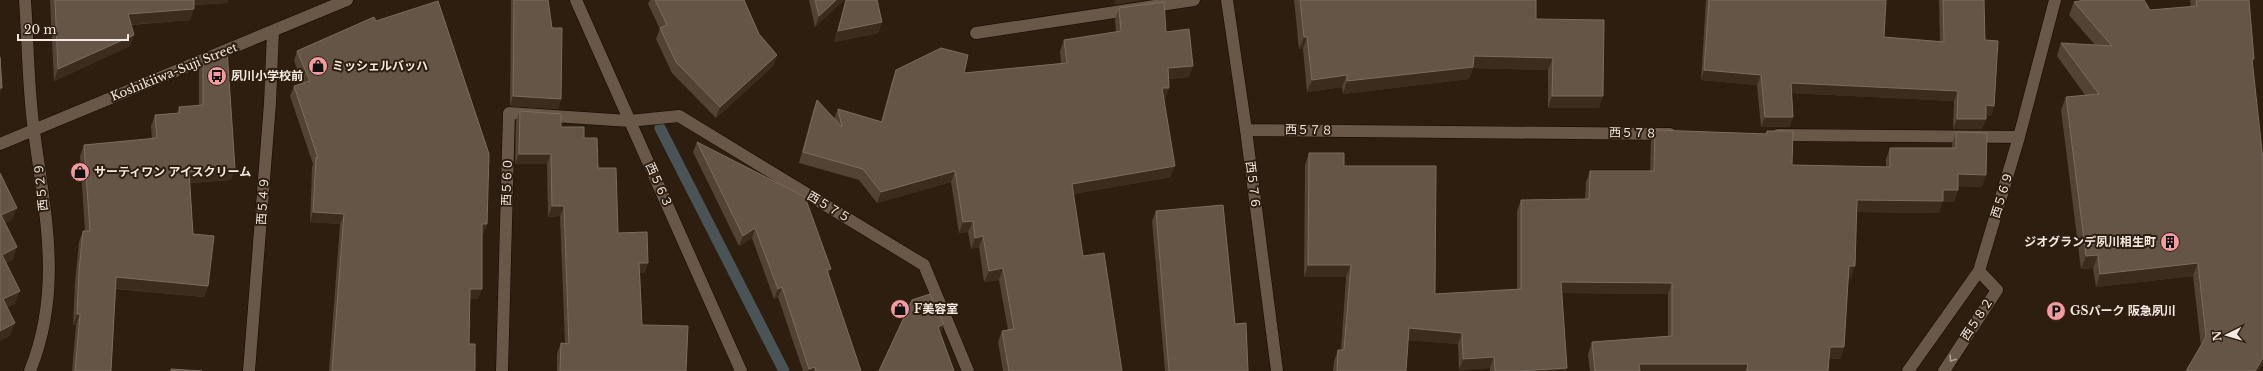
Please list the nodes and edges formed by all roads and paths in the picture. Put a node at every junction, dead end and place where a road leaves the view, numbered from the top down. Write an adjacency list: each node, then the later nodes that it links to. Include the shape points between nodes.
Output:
1 (25, 0): 10 (street, 西５２９)
2 (347, 0): 7 (street, Koshikiiwa-Suji Street)
3 (576, 0): 9 (street, 西５６３)
4 (1194, 0): 8 (street)
5 (1227, 0): 11 (street, 西５７６)
6 (2055, 0): 14 (street, 西５６９)
7 (273, 31): 10 (street, Koshikiiwa-Suji Street); 18 (street, 西５４９)
8 (976, 33)
9 (629, 121): 19 (street, 西５６０, via 509,113); 20 (street, 西５６３); 21 (street, 西５７５, via 679,116 924,265)
10 (34, 130): 15 (street, Koshikiiwa-Suji Street); 17 (street, 西５２９, via 50,271 47,312 37,354)
11 (1246, 130): 12 (street, 西５７８); 22 (street, 西５７６)
12 (1684, 134)
13 (1764, 134): 14 (street)
14 (2019, 137): 16 (street, 西５６９)
15 (0, 144)
16 (1979, 271): 23 (street, 西５６９); 24 (street, 西５８２, one-way to 24, via 1997,290)
17 (30, 371)
18 (250, 371)
19 (502, 371)
20 (741, 371)
21 (968, 371)
22 (1277, 371)
23 (1908, 371)
24 (1944, 371)

